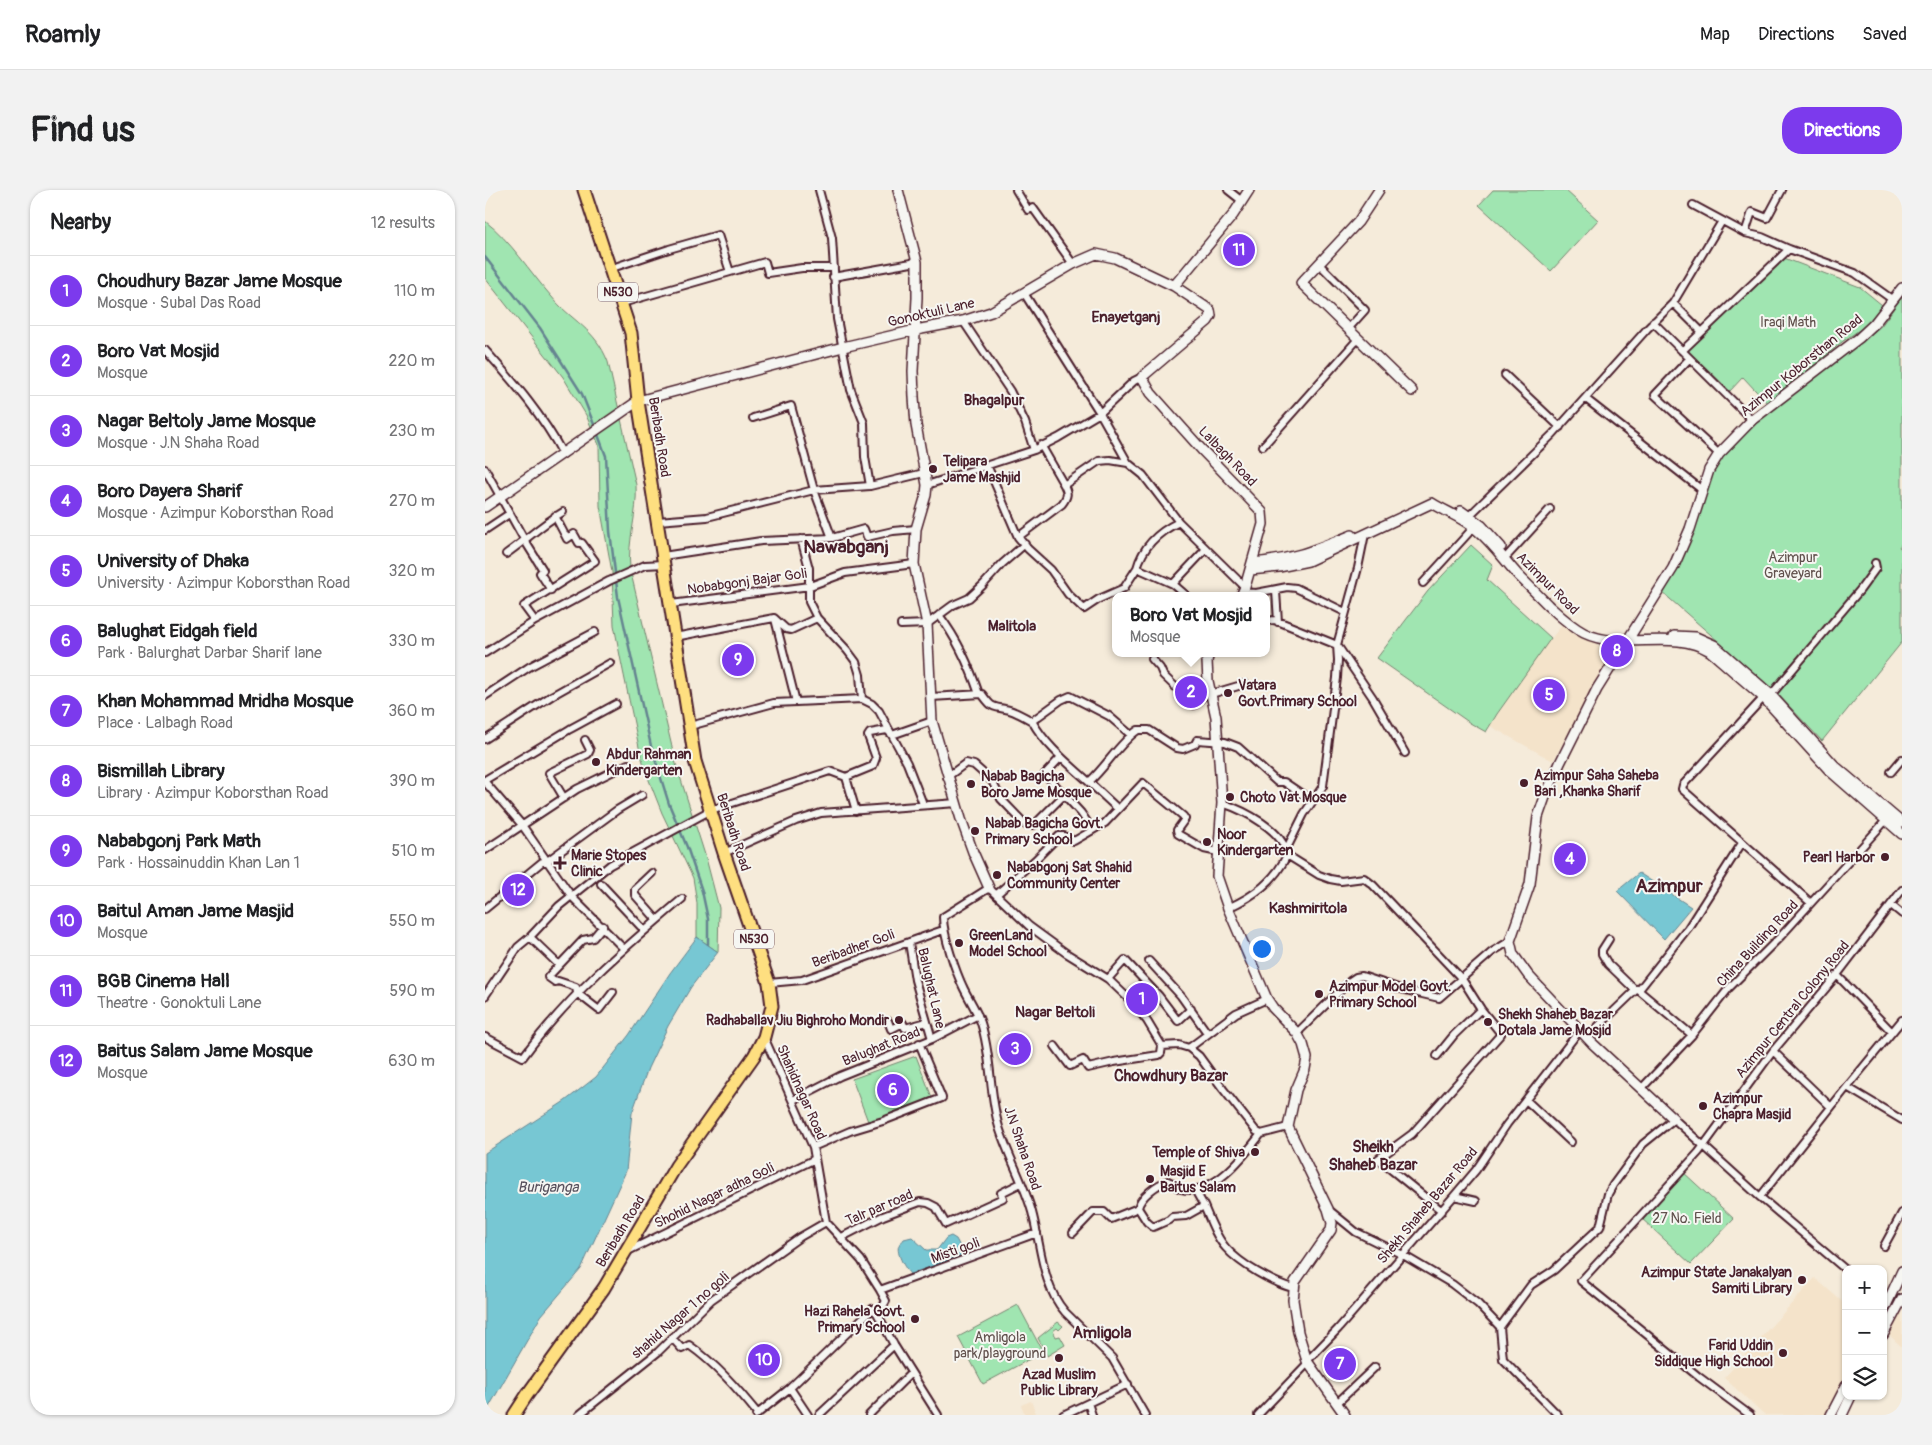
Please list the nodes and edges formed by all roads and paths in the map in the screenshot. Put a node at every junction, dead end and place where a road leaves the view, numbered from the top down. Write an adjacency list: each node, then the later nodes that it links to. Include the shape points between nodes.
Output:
1 (584, 190): 18 (highway, Beribadh Road / N530)
2 (819, 190): 17 (street, via 832,238)
3 (898, 190): 14 (street)
4 (1016, 190): 15 (street, via 1028,210 1033,208)
5 (1228, 190): 9 (street)
6 (1249, 190): 9 (street)
7 (1379, 190): 16 (street, via 1359,222)
8 (1782, 190): 12 (street, via 1767,218 1752,212)
9 (1242, 202): 21 (street)
10 (1693, 205): 11 (street)
11 (1721, 221): 12 (street); 26 (street)
12 (1745, 233): 13 (street)
13 (1789, 249): 24 (street, via 1855,273); 31 (street)
14 (917, 262): 20 (street); 30 (street)
15 (1073, 264): 21 (street, Gonoktuli Lane, via 1096,254 1115,258); 23 (street, Gonoktuli Lane)
16 (1319, 264): 29 (street, via 1365,310); 29 (street, via 1301,283)
17 (834, 268): 19 (street, via 768,273 765,262); 20 (street)
18 (609, 269): 19 (street, via 718,235); 25 (highway, Beribadh Road / N530)
19 (730, 272): 25 (street)
20 (833, 276): 33 (street)
21 (1174, 286): 38 (street, Gonoktuli Lane, via 1209,310 1211,316)
22 (1902, 288): 24 (street, Azimpur Koborsthan Road)
23 (1024, 293): 27 (street, Gonoktuli Lane, via 991,312); 42 (street)
24 (1893, 300): 44 (street, Azimpur Koborsthan Road, via 1859,338)
25 (621, 303): 41 (highway, Beribadh Road / N530, via 631,333)
26 (1673, 303): 28 (street); 31 (street)
27 (963, 321): 30 (street, Gonoktuli Lane); 48 (street, via 1009,391 1025,422)
28 (1653, 322): 35 (street); 40 (street)
29 (1348, 329): 32 (street)
30 (916, 330): 33 (street, Gonoktuli Lane); 54 (street, via 914,398)
31 (1703, 332): 35 (street)
32 (1358, 339): 39 (street); 47 (street)
33 (843, 347): 41 (street, Gonoktuli Lane); 57 (street, via 851,390 863,423)
34 (485, 350): 49 (street, via 527,397)
35 (1682, 351): 36 (street)
36 (1689, 359): 44 (street); 50 (street, via 1655,395)
37 (1505, 375): 45 (street)
38 (1142, 377): 42 (street); 84 (street, Lalbagh Road, via 1151,393 1202,450 1261,510 1263,524)
39 (1412, 391)
40 (1586, 399): 45 (street); 59 (street)
41 (638, 401): 49 (street); 67 (highway, Beribadh Road / N530)
42 (1101, 413): 46 (street); 51 (street)
43 (753, 418): 58 (street, via 791,406)
44 (1751, 420): 50 (street, Azimpur Koborsthan Road)
45 (1561, 427): 66 (street)
46 (1041, 445): 48 (street); 56 (street)
47 (1263, 446)
48 (1034, 450): 52 (street)
49 (563, 454): 60 (street)
50 (1719, 454): 59 (street, Azimpur Koborsthan Road)
51 (1128, 463): 56 (street, via 1099,461); 68 (street, via 1143,475)
52 (987, 465): 55 (street); 73 (street)
53 (485, 469): 60 (street)
54 (924, 473): 55 (street); 57 (street)
55 (927, 485): 70 (street)
56 (1064, 485): 73 (street, via 1067,498 1062,504)
57 (870, 486): 58 (street)
58 (814, 490): 67 (street, via 707,517); 74 (street)
59 (1702, 490): 108 (street, Azimpur Koborsthan Road, via 1673,568)
60 (500, 497): 61 (street); 64 (street)
61 (485, 507)
62 (1550, 509): 80 (street)
63 (563, 512): 65 (street)
64 (509, 514): 71 (street); 76 (street)
65 (555, 516): 76 (street); 89 (street, via 567,538 574,534 595,561)
66 (1469, 516): 69 (street, Azimpur Road); 72 (street, Azimpur Road, via 1452,506 1426,498)
67 (658, 521): 81 (highway, Beribadh Road / N530)
68 (1179, 522): 78 (street); 85 (street, via 1154,538)
69 (1476, 525): 72 (street, Azimpur Road, via 1432,503); 80 (street, Azimpur Road); 86 (street); 108 (street, Azimpur Road, via 1518,575 1571,625 1596,638)
70 (916, 529): 74 (street, via 867,537 864,530); 83 (street)
71 (485, 530)
72 (1365, 533): 84 (street, Azimpur Road, via 1305,554); 97 (street)
73 (1018, 537): 77 (street)
74 (832, 538): 75 (street)
75 (801, 539): 81 (street, via 761,540); 88 (street)
76 (525, 541): 79 (street); 89 (street)
77 (1025, 544): 95 (street, via 1085,609); 98 (street, via 969,598)
78 (1206, 549): 87 (street); 93 (street)
79 (506, 554)
80 (1508, 555): 108 (street, Azimpur Road, via 1573,621 1597,634)
81 (663, 560): 96 (highway, Beribadh Road / N530); 101 (street, via 636,568)
82 (1875, 563): 117 (street, via 1876,568 1860,590)
83 (914, 564): 88 (street, Nobabgonj Bajar Goli, via 845,573); 104 (street)
84 (1251, 567): 93 (street, Lalbagh Road)
85 (1137, 568): 87 (street); 91 (street, via 1124,588)
86 (1423, 583)
87 (1173, 584): 92 (street)
88 (810, 586): 96 (street, Nobabgonj Bajar Goli); 100 (street, via 809,602)
89 (551, 590): 101 (street, via 524,606)
90 (1277, 591): 94 (street); 97 (street, via 1296,588); 103 (street)
91 (1115, 592)
92 (1182, 592)
93 (1243, 592)
94 (1270, 592)
95 (1112, 593)
96 (671, 604): 107 (highway, Beribadh Road / N530)
97 (1345, 612): 109 (street)
98 (939, 615): 104 (street); 115 (street, via 962,651)
99 (775, 618): 100 (street, via 791,630); 107 (street); 121 (street)
100 (817, 618): 120 (street, via 856,662)
101 (535, 621): 110 (street)
102 (1270, 621): 103 (street)
103 (1279, 622): 109 (street)
104 (927, 624): 105 (street); 119 (street)
105 (901, 625)
106 (595, 632): 118 (street, via 529,667)
107 (675, 637): 125 (highway, Beribadh Road / N530)
108 (1629, 639): 117 (street, Azimpur Road, via 1677,636 1705,640); 178 (street, Azimpur Koborsthan Road, via 1597,689 1545,797 1538,816 1530,884)
109 (1337, 645): 131 (street); 143 (street, via 1337,678 1323,786)
110 (485, 653)
111 (1208, 657): 116 (street, via 1207,681)
112 (1152, 659): 116 (street, via 1194,705 1207,693)
113 (610, 663): 128 (street)
114 (1245, 684): 116 (street)
115 (979, 694): 119 (street); 124 (street, via 983,694 997,709 1005,709)
116 (1211, 694): 130 (street)
117 (1767, 695): 150 (street, Azimpur Road); 155 (street, via 1682,789)
118 (485, 696)
119 (931, 698): 123 (street)
120 (863, 699): 121 (street); 126 (street, via 879,711)
121 (795, 702): 125 (street, via 774,703)
122 (616, 704): 138 (street)
123 (932, 721): 126 (street); 137 (street)
124 (1032, 721): 127 (street, via 1070,696 1109,716); 132 (street)
125 (690, 726): 149 (highway, Beribadh Road / N530)
126 (892, 735): 136 (street, via 887,730 870,733 868,736 876,758 873,766); 145 (street)
127 (1131, 736): 130 (street, via 1138,730 1149,730 1171,746 1183,749 1197,740); 139 (street)
128 (485, 739)
129 (585, 740): 142 (street, via 588,754 549,773)
130 (1217, 741): 143 (street, via 1238,747 1277,782 1284,782); 146 (street)
131 (1405, 753)
132 (1060, 758): 139 (street); 141 (street, via 1045,774)
133 (1902, 759): 135 (street)
134 (628, 764): 142 (street)
135 (1891, 772)
136 (846, 777): 148 (street); 149 (street, via 830,771)
137 (947, 777): 141 (street, via 966,763 974,765 996,786 1001,799 1030,826); 144 (street)
138 (485, 781): 152 (street)
139 (1089, 782): 147 (street)
140 (642, 794): 160 (street)
141 (1065, 794): 153 (street)
142 (564, 798): 152 (street)
143 (1312, 801): 157 (street)
144 (957, 803): 145 (street); 164 (street, via 973,852)
145 (923, 804): 148 (street)
146 (1222, 804): 157 (street, via 1263,823); 158 (street)
147 (1118, 809): 153 (street, via 1105,823); 158 (street, via 1144,783 1183,816 1185,819 1177,830 1178,834 1204,849)
148 (856, 811): 159 (street, via 808,816)
149 (707, 812): 159 (highway, Beribadh Road / N530); 165 (street, via 610,866)
150 (1889, 817): 151 (street, Azimpur Road); 154 (street, Azimpur Road); 167 (street, China Building Road)
151 (1902, 823)
152 (521, 825): 156 (street); 160 (street)
153 (1092, 829): 164 (street, via 1074,841 1059,836 1035,860)
154 (1902, 834)
155 (1742, 843): 167 (street); 187 (street, Shekh Shaheb Bazar Road, via 1688,928)
156 (485, 850)
157 (1287, 851): 169 (street, via 1272,880); 185 (street, via 1319,875 1330,879 1364,878)
158 (1218, 852): 169 (street, via 1217,876)
159 (724, 853): 186 (highway, Beribadh Road / N530)
160 (546, 862): 165 (street); 170 (street)
161 (652, 873): 172 (street, via 635,889 635,895)
162 (601, 884): 174 (street)
163 (1902, 890): 168 (street, Azimpur Central Colony Road)
164 (993, 891): 175 (street, via 943,917); 184 (street, via 1029,926)
165 (572, 897): 173 (street); 176 (street)
166 (682, 899): 172 (street)
167 (1811, 902): 201 (street, China Building Road, via 1729,988)
168 (1891, 905): 171 (street); 183 (street, Azimpur Central Colony Road)
169 (1228, 908): 191 (street)
170 (485, 909)
171 (1902, 914)
172 (657, 920): 174 (street)
173 (603, 926): 180 (street); 182 (street, via 593,938 583,940)
174 (644, 930): 180 (street)
175 (943, 930): 179 (street, Beribadher Goli); 194 (street, J.N Shaha Road, via 957,974)
176 (530, 937): 182 (street); 190 (street, via 517,947)
177 (1609, 939): 187 (street, via 1602,950 1604,957)
178 (1510, 941): 185 (street, via 1492,952); 203 (street, via 1513,954 1528,975)
179 (909, 942): 186 (street, Beribadher Goli, via 803,980); 197 (street, Balughat Lane)
180 (623, 948): 189 (street)
181 (1149, 961): 192 (street)
182 (559, 964): 189 (street, via 548,977 576,987)
183 (1837, 975): 198 (street); 211 (street, Azimpur Central Colony Road)
184 (1108, 978): 192 (street, via 1125,960 1178,1021); 208 (street, via 1147,1021)
185 (1463, 979): 193 (street); 200 (street, via 1439,998 1356,977)
186 (769, 983): 204 (highway, Beribadh Road / N530, via 772,1006)
187 (1637, 990): 201 (street); 203 (street, Shekh Shaheb Bazar Road)
188 (613, 992): 189 (street, via 599,1010)
189 (577, 993): 202 (street, via 523,1058)
190 (485, 996)
191 (1267, 999): 199 (street, via 1236,1013); 200 (street)
192 (1191, 1008): 199 (street)
193 (1481, 1009): 212 (street); 234 (street, via 1501,1034 1412,1134 1378,1159)
194 (978, 1015): 205 (street, Balughat Road); 226 (street, J.N Shaha Road, via 999,1127)
195 (1902, 1020): 198 (street)
196 (887, 1021): 197 (street, via 891,1029 903,1023 905,1028)
197 (927, 1022): 205 (street, Balughat Lane)
198 (1892, 1032): 213 (street)
199 (1208, 1034): 210 (street)
200 (1297, 1034): 220 (street, via 1307,1058 1296,1090)
201 (1692, 1035): 214 (street, China Building Road)
202 (485, 1037)
203 (1587, 1037): 209 (street, Shekh Shaheb Bazar Road); 209 (street); 214 (street)
204 (764, 1038): 215 (street, Shahidnagar Road); 241 (highway, Beribadh Road / N530, via 676,1166)
205 (932, 1040): 206 (street, Balughat Road)
206 (919, 1043): 215 (street, Balughat Road); 224 (street, via 942,1098)
207 (1055, 1046): 208 (street, via 1070,1066 1083,1060 1088,1068 1159,1055)
208 (1162, 1046): 210 (street)
209 (1568, 1046): 216 (street, Shekh Shaheb Bazar Road)
210 (1189, 1048): 221 (street, via 1199,1056)
211 (1773, 1051): 217 (street); 223 (street, Azimpur Central Colony Road)
212 (1437, 1056)
213 (1847, 1087): 217 (street); 219 (street)
214 (1641, 1089): 218 (street)
215 (793, 1100): 224 (street, Shahidnagar Road)
216 (1526, 1100): 222 (street); 228 (street, Shekh Shaheb Bazar Road)
217 (1831, 1107): 229 (street)
218 (1674, 1119): 223 (street); 250 (street, via 1643,1144 1613,1186 1600,1227 1554,1270 1531,1285)
219 (1902, 1120)
220 (1289, 1127): 221 (street); 233 (street)
221 (1261, 1134): 227 (street, via 1225,1175)
222 (1571, 1142)
223 (1704, 1145): 229 (street); 276 (street, Azimpur Central Colony Road, via 1581,1281)
224 (813, 1147): 225 (street, Shahidnagar Road)
225 (815, 1159): 236 (street, Shahidnagar Road); 241 (street, Shohid Nagar adha Goli)
226 (1021, 1183): 238 (street, J.N Shaha Road); 239 (street, Talr par road, via 1001,1193 1003,1198 947,1224 936,1207 920,1202)
227 (1195, 1190): 231 (street); 232 (street, via 1179,1189 1166,1182 1149,1193)
228 (1454, 1196): 230 (street); 234 (street, Shekh Shaheb Bazar Road)
229 (1760, 1197): 243 (street)
230 (1476, 1201)
231 (1204, 1206): 232 (street, via 1186,1216 1172,1217 1153,1226); 245 (street, via 1225,1247 1269,1279)
232 (1138, 1208): 237 (street, via 1111,1220 1104,1212 1093,1212)
233 (1328, 1209): 242 (street, via 1356,1232); 245 (street, via 1331,1230)
234 (1442, 1211): 242 (street, Shekh Shaheb Bazar Road)
235 (1902, 1213): 240 (street)
236 (826, 1222): 239 (street); 252 (street, shahid Nagar 1 no goli, via 737,1280)
237 (1073, 1233)
238 (1037, 1234): 246 (street, Misti goli); 257 (street, J.N Shaha Road, via 1046,1274 1059,1305 1112,1358)
239 (840, 1238): 246 (street, via 861,1260)
240 (1884, 1246)
241 (623, 1253): 265 (highway, Beribadh Road / N530, via 604,1288)
242 (1403, 1255): 250 (street, via 1452,1284); 254 (street, Shekh Shaheb Bazar Road)
243 (1842, 1267)
244 (1902, 1271): 248 (street)
245 (1293, 1288): 254 (street, via 1298,1332)
246 (881, 1290): 249 (street, via 885,1301)
247 (1902, 1299): 251 (street)
248 (1887, 1302)
249 (878, 1316): 253 (street); 258 (street, via 872,1309)
250 (1500, 1327): 275 (street, via 1503,1359)
251 (1887, 1327)
252 (672, 1338): 264 (street, via 682,1348 689,1345 706,1357); 266 (street, shahid Nagar 1 no goli)
253 (894, 1345): 256 (street); 268 (street)
254 (1306, 1363): 262 (street); 273 (street)
255 (1375, 1367): 262 (street)
256 (911, 1373): 263 (street); 269 (street)
257 (1128, 1384): 261 (street); 272 (street, J.N Shaha Road)
258 (790, 1388): 264 (street); 267 (street)
259 (1842, 1394): 277 (street)
260 (1849, 1400): 278 (street)
261 (1087, 1403): 270 (street); 271 (street)
262 (1337, 1403): 274 (street)
263 (934, 1413)
264 (757, 1414)
265 (514, 1415)
266 (579, 1415)
267 (808, 1415)
268 (819, 1415)
269 (869, 1415)
270 (1063, 1415)
271 (1092, 1415)
272 (1145, 1415)
273 (1258, 1415)
274 (1345, 1415)
275 (1558, 1415)
276 (1750, 1415)
277 (1831, 1415)
278 (1842, 1415)

